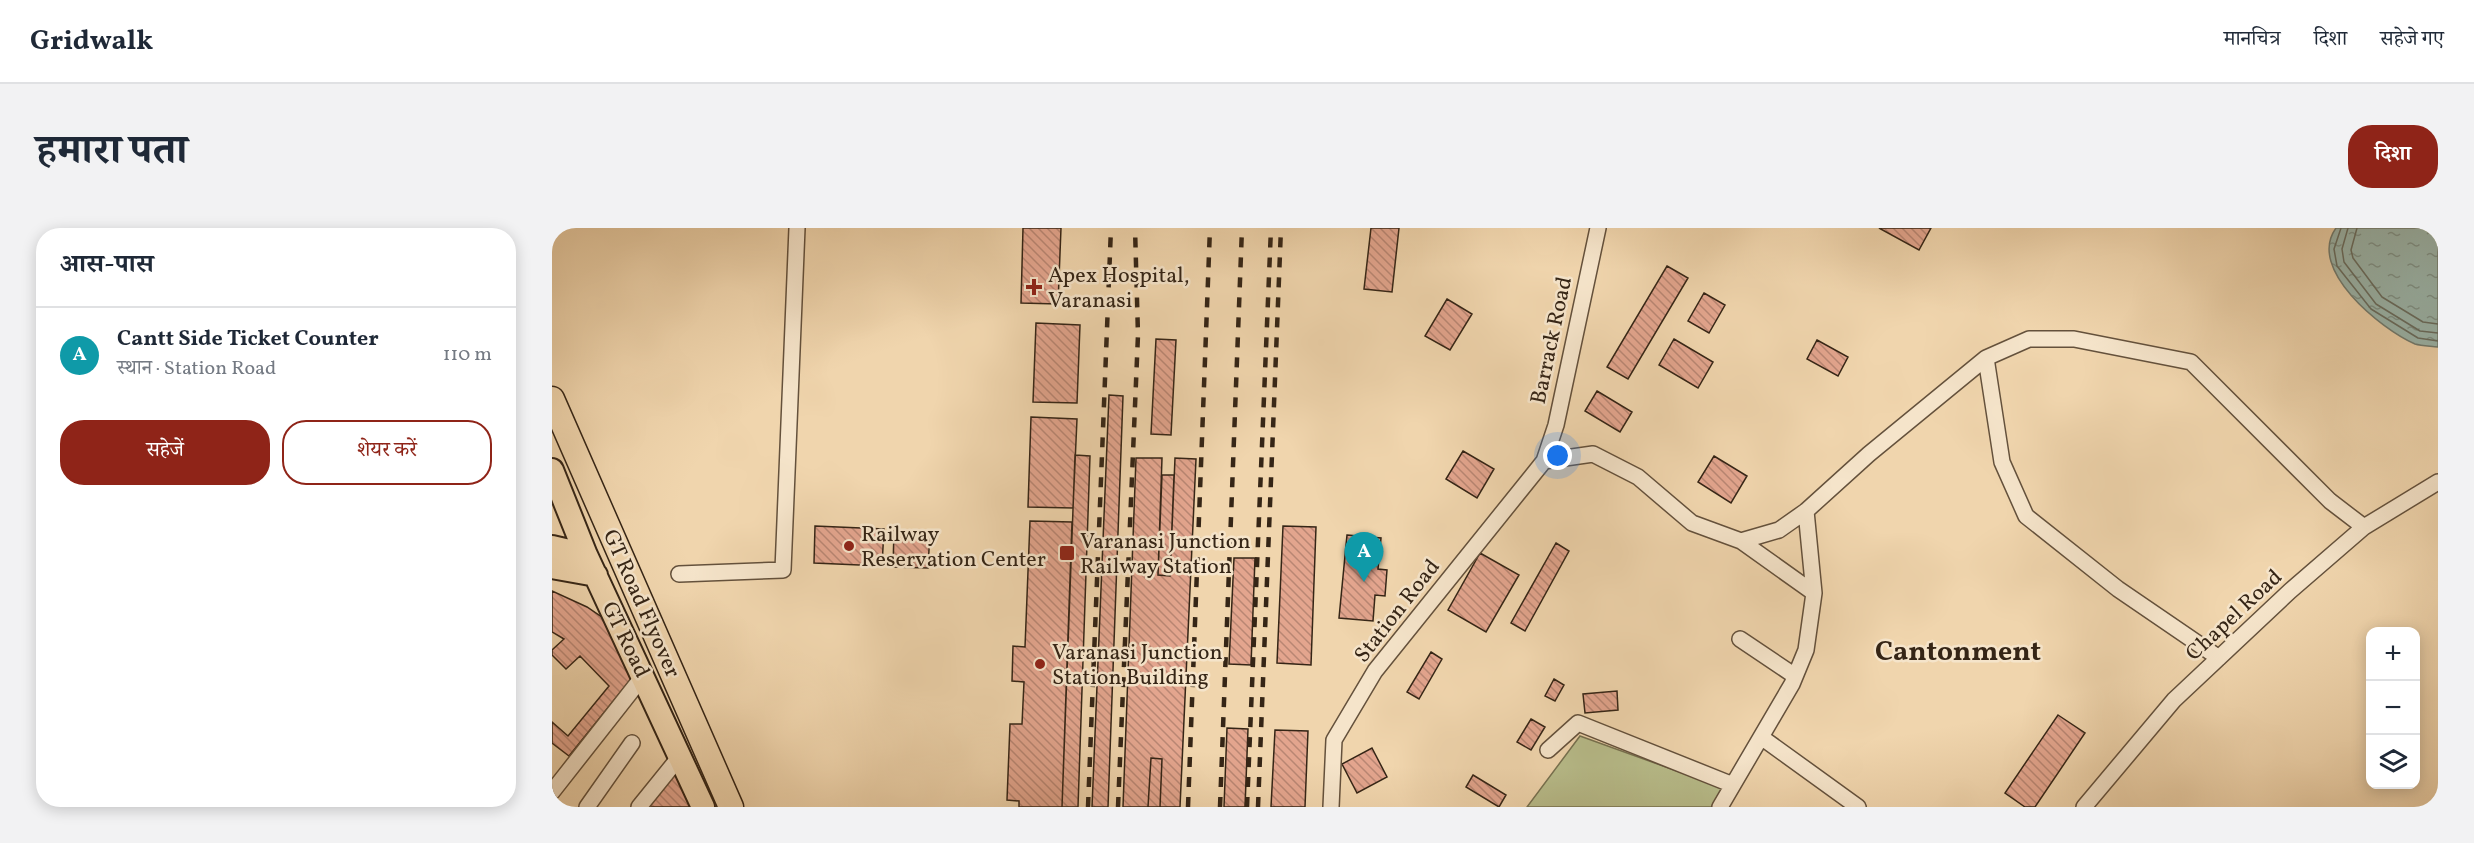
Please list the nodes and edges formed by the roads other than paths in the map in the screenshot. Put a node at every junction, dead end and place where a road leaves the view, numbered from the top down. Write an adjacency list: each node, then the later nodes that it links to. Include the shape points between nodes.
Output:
1 (797, 228): 17 (street, via 783,570)
2 (1598, 228): 7 (street, Barrack Road, via 1556,425)
3 (1986, 358): 11 (street, via 1869,454); 12 (street, via 2029,339 2074,339 2191,362 2330,501); 20 (street, via 2002,462 2026,516 2118,589)
4 (552, 382): 34 (main road, GT Road)
5 (552, 399): 33 (highway, GT Road Flyover)
6 (552, 440): 32 (highway, GT Road Flyover)
7 (1544, 461): 13 (street, via 1593,454 1638,477 1692,524); 35 (street, Station Road, via 1375,671 1334,740)
8 (552, 470): 15 (main road, GT Road)
9 (2438, 482): 10 (street, Chapel Road)
10 (2431, 493): 12 (street, Chapel Road, via 2393,507)
11 (1806, 512): 13 (street, via 1779,530); 18 (street)
12 (2364, 526): 20 (street, Chapel Road)
13 (1741, 541): 18 (street)
14 (552, 547): 15 (main road)
15 (591, 565): 16 (main road); 21 (main road, GT Road)
16 (552, 567)
17 (679, 574)
18 (1814, 593): 22 (street, via 1806,650)
19 (1740, 639): 22 (street)
20 (2219, 658): 38 (street, Chapel Road, via 2174,700)
21 (644, 675): 26 (main road, GT Road); 28 (street)
22 (1795, 676): 23 (street)
23 (1761, 737): 27 (street); 37 (street)
24 (632, 743): 29 (street)
25 (1548, 750): 27 (street, via 1578,723)
26 (681, 755): 30 (street); 31 (main road, GT Road)
27 (1733, 786): 36 (street)
28 (552, 792)
29 (587, 807)
30 (639, 807)
31 (703, 807)
32 (713, 807)
33 (731, 807)
34 (741, 807)
35 (1331, 807)
36 (1720, 807)
37 (1858, 807)
38 (2084, 807)

